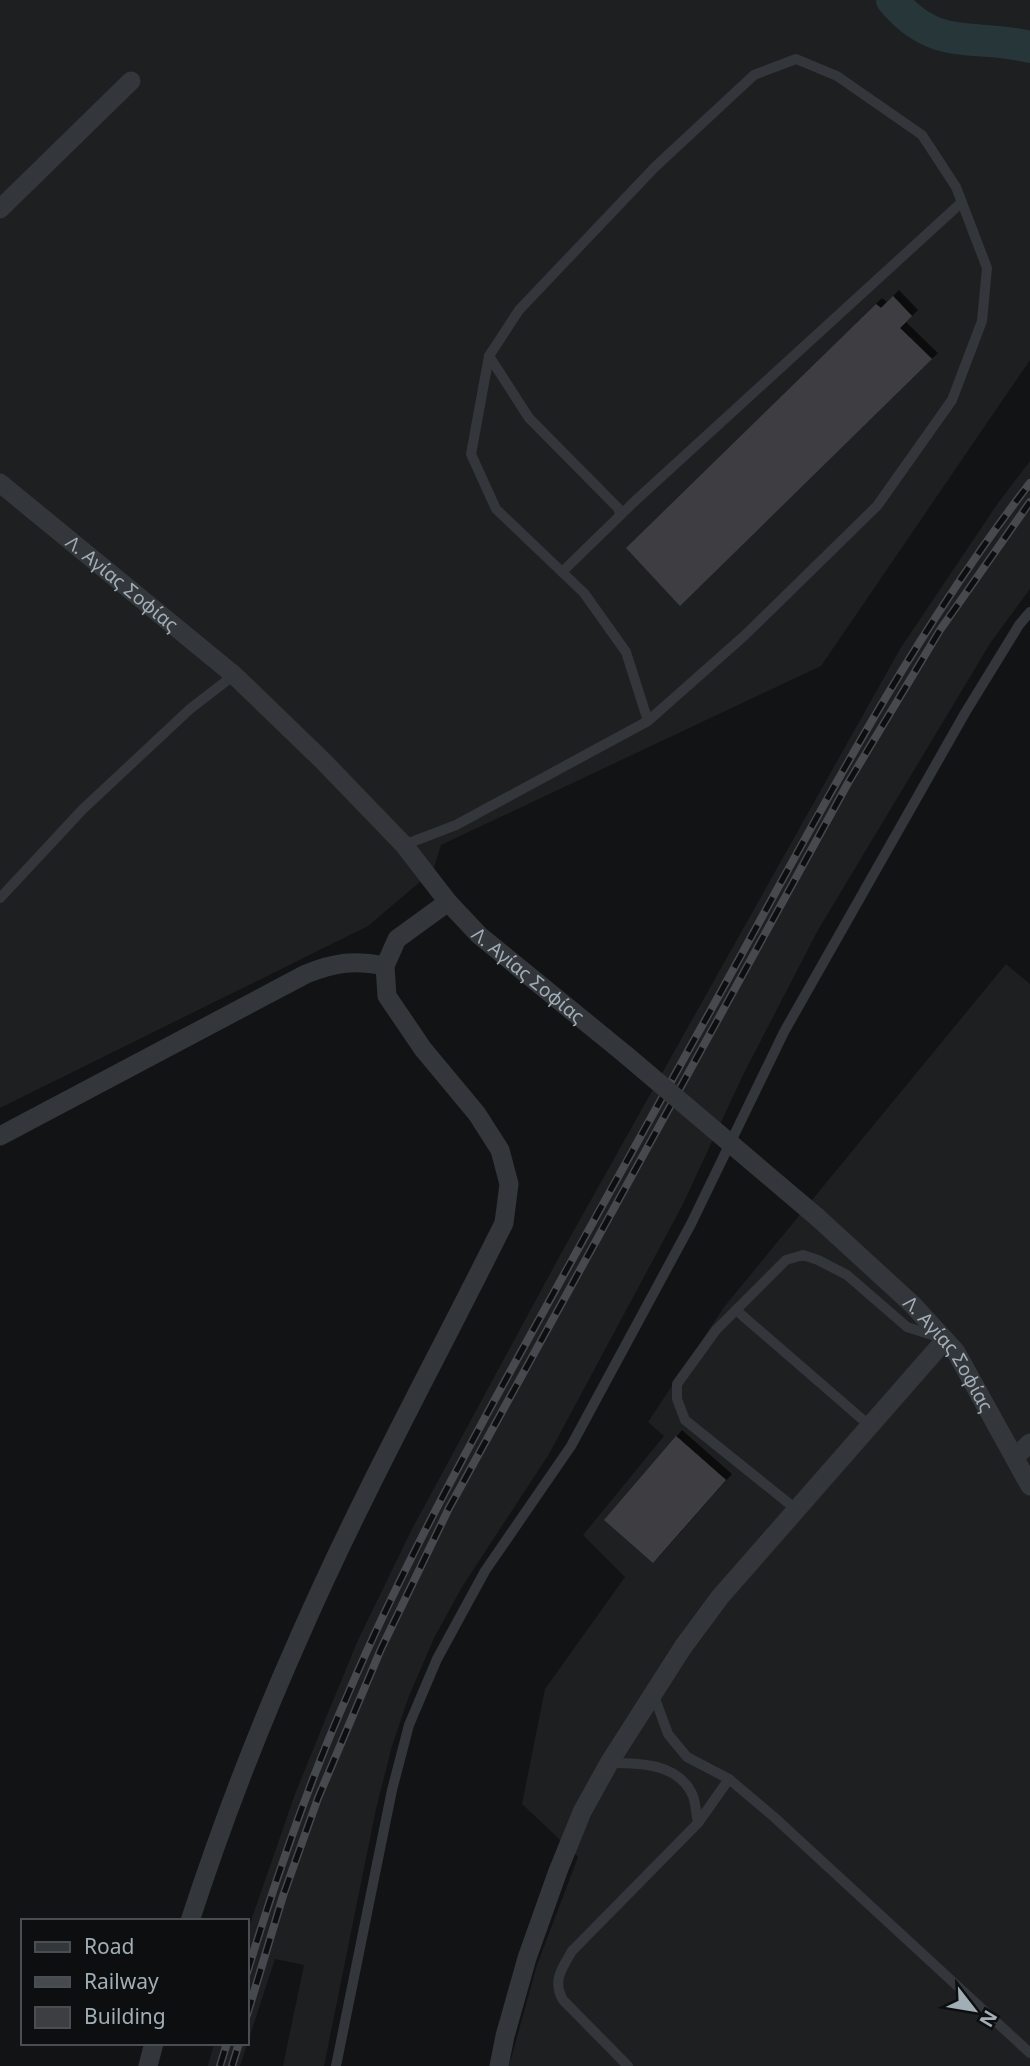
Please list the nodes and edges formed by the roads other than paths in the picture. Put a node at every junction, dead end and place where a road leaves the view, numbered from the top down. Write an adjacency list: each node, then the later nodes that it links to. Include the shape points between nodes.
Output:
1 (131, 81): 3 (street)
2 (962, 202): 4 (lane, via 922,135 837,76 796,60 754,75 655,167 519,310); 6 (lane); 10 (lane, via 988,268 982,321 952,400 877,506 744,636)
3 (0, 209)
4 (489, 356): 6 (lane, via 528,418); 7 (lane, via 471,454 496,509)
5 (2, 488): 9 (street, Λ. Αγίας Σοφίας)
6 (620, 514): 7 (lane)
7 (562, 572): 10 (lane, via 584,593 626,652)
8 (1030, 612): 31 (lane, via 965,713 784,1032 691,1224 571,1446 485,1571 438,1658 409,1725 392,1790)
9 (234, 675): 11 (street, Λ. Αγίας Σοφίας); 12 (lane, via 190,709 83,808)
10 (648, 721): 11 (lane, via 456,825)
11 (404, 845): 13 (street, Λ. Αγίας Σοφίας)
12 (0, 898)
13 (448, 902): 14 (street, via 397,939); 17 (street, Λ. Αγίας Σοφίας, bridge, via 479,935 817,1217)
14 (385, 966): 15 (street, via 357,961 306,974); 27 (street, via 387,996 500,1150 509,1184 504,1223 300,1633 222,1823)
15 (0, 1136)
16 (736, 1310): 17 (lane, via 786,1260 803,1255 847,1275 907,1327); 18 (lane); 22 (lane, via 677,1384 677,1399 685,1420)
17 (945, 1340): 18 (street); 20 (street, Λ. Αγίας Σοφίας)
18 (870, 1426): 22 (street)
19 (1030, 1443): 20 (street)
20 (1015, 1458): 21 (street, Λ. Αγίας Σοφίας)
21 (1030, 1486)
22 (797, 1510): 23 (street, via 720,1597)
23 (653, 1693): 24 (street); 25 (lane, via 668,1734 687,1757)
24 (609, 1763): 26 (lane, via 639,1763 676,1775 694,1797); 32 (street, via 558,1871 527,1958)
25 (729, 1779): 26 (lane); 29 (lane)
26 (698, 1823): 33 (lane, via 572,1951 558,1975 563,2000)
27 (191, 1919)
28 (153, 2045): 30 (street)
29 (1030, 2053)
30 (148, 2066)
31 (336, 2066)
32 (499, 2066)
33 (628, 2066)

